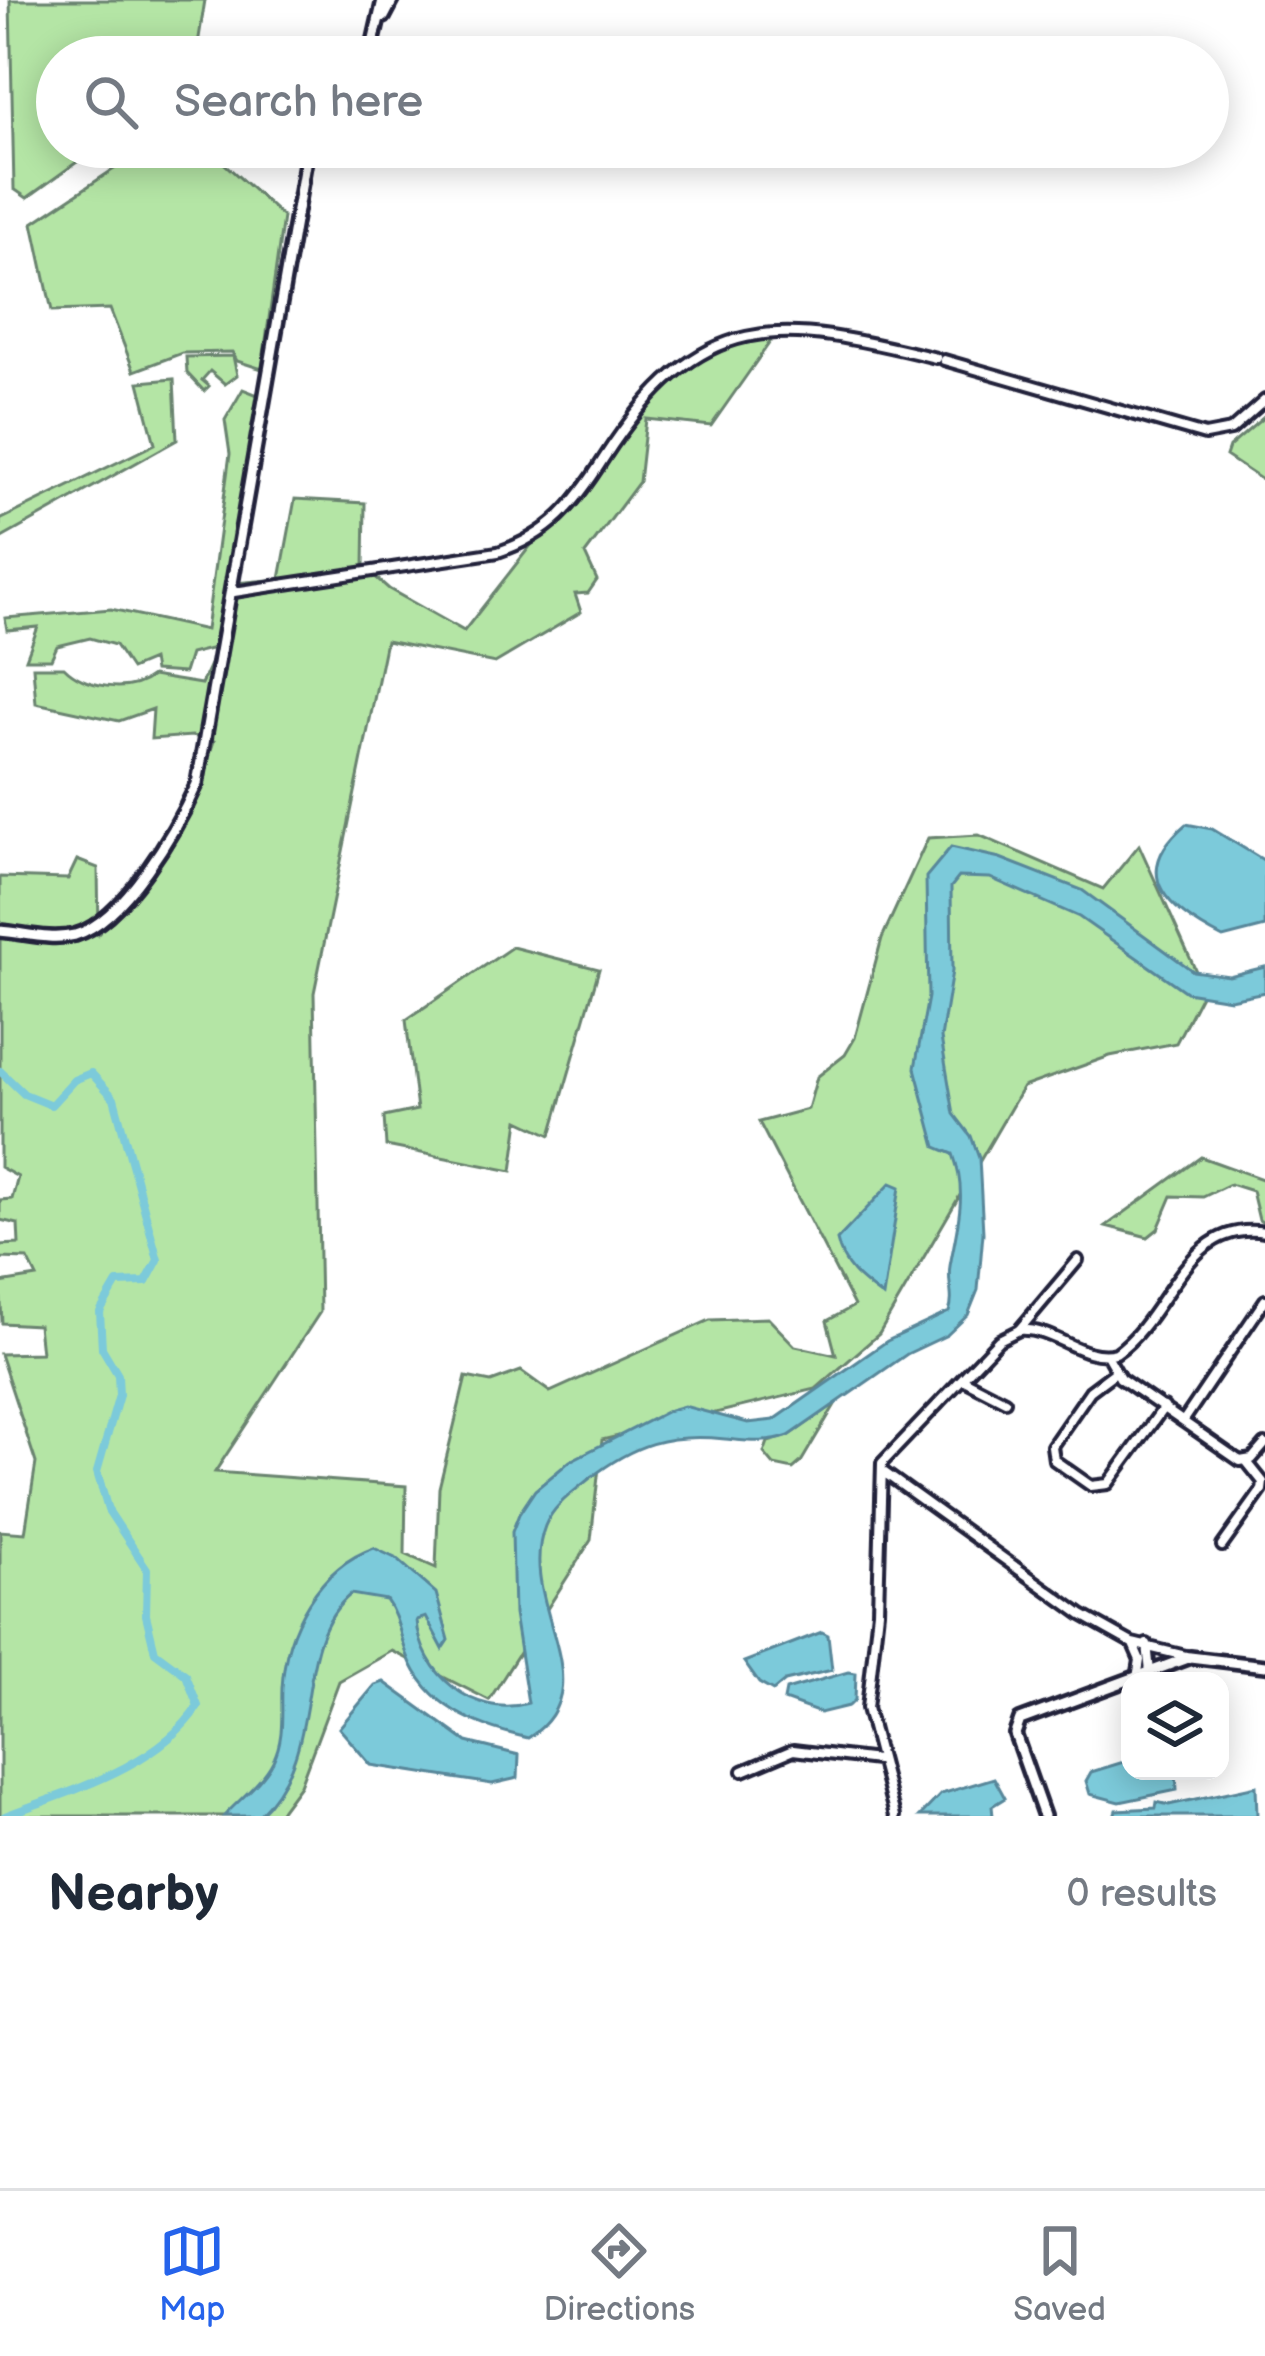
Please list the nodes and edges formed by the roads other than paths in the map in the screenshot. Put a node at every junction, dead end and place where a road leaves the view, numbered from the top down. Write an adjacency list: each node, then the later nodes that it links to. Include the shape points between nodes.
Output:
1 (383, 0): 3 (street)
2 (393, 0): 3 (street)
3 (382, 22): 4 (street)
4 (377, 36)
5 (305, 168): 7 (street)
6 (1265, 400): 7 (street, via 1231,430 1204,435 940,359 793,329 720,344 682,364 646,397 576,502 526,543)
7 (234, 592): 8 (street, via 202,768 172,835 86,931 48,938)
8 (0, 931)
9 (1265, 1232): 13 (street, via 1237,1230 1210,1240 1128,1345)
10 (1078, 1260): 12 (street)
11 (1265, 1300): 18 (street)
12 (1019, 1330): 13 (street); 15 (street, via 998,1340)
13 (1107, 1355): 14 (street)
14 (1114, 1373): 17 (street); 17 (street, via 1090,1391 1052,1446 1054,1460 1091,1486 1108,1484)
15 (962, 1379): 16 (street); 21 (street, via 887,1453)
16 (1005, 1401)
17 (1163, 1407): 18 (street)
18 (1184, 1420): 20 (street)
19 (1265, 1444): 20 (street)
20 (1247, 1462): 22 (street, via 1262,1490)
21 (882, 1471): 23 (street); 30 (street, via 867,1708)
22 (1222, 1546)
23 (1132, 1643): 24 (street); 27 (street)
24 (1147, 1644): 25 (street); 28 (street)
25 (1190, 1657): 26 (street); 28 (street)
26 (1265, 1666)
27 (1138, 1672)
28 (1150, 1672)
29 (1121, 1684): 33 (street, via 1020,1720 1016,1734)
30 (877, 1760): 31 (street, via 793,1750); 32 (street)
31 (743, 1771)
32 (895, 1816)
33 (1044, 1816)

